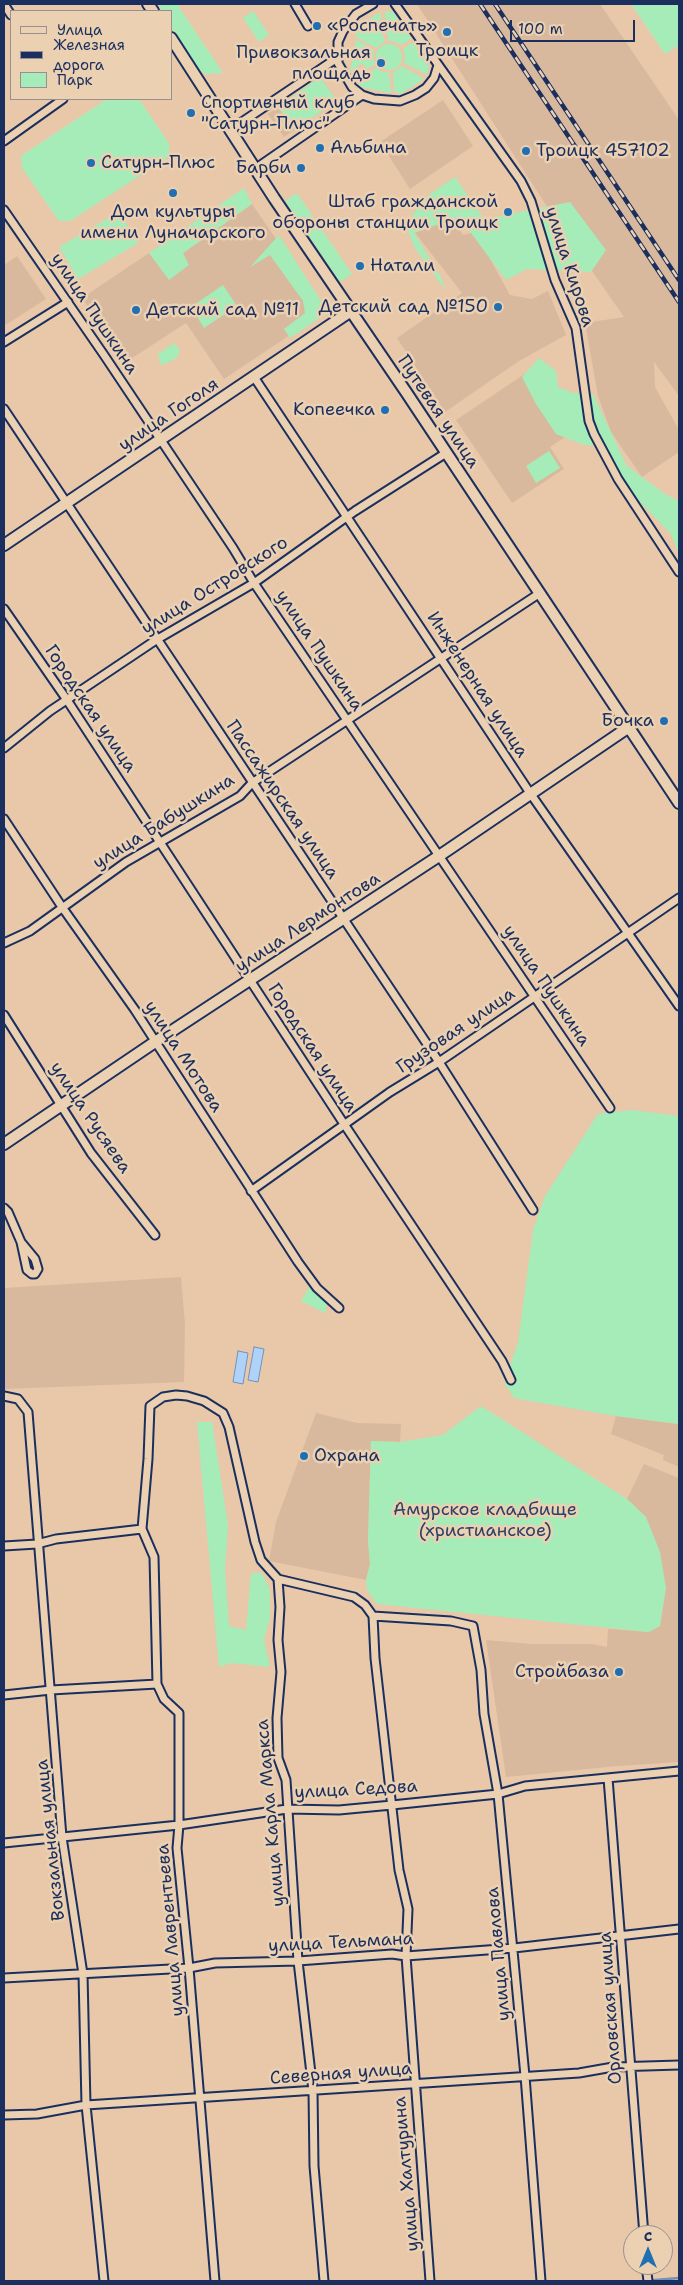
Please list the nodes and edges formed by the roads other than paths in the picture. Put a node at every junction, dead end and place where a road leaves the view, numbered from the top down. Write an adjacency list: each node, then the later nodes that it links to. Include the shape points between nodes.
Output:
1 (295, 4): 4 (street)
2 (373, 4): 6 (street, via 356,14 343,31)
3 (395, 4): 7 (street, улица Кирова)
4 (308, 26)
5 (172, 40): 10 (street, Путевая улица)
6 (337, 58): 8 (street, via 348,82); 10 (street)
7 (438, 65): 8 (street, via 431,82 408,98 392,101); 24 (street, улица Кирова, via 531,201 555,280 576,328 589,421 594,434 618,479)
8 (362, 95): 12 (street)
9 (62, 100): 11 (street)
10 (230, 130): 12 (street, Путевая улица)
11 (4, 141)
12 (255, 169): 15 (street, Путевая улица)
13 (4, 210): 14 (street, улица Пушкина)
14 (68, 302): 16 (street); 19 (street, улица Пушкина)
15 (351, 311): 17 (street, улица Гоголя); 20 (street, Путевая улица)
16 (4, 342)
17 (254, 377): 19 (street, улица Гоголя); 22 (street, Инженерная улица)
18 (4, 409): 21 (street, Пассажирская улица)
19 (161, 440): 21 (street, улица Гоголя); 25 (street, улица Пушкина)
20 (446, 453): 22 (street, улица Островского); 26 (street, Путевая улица)
21 (68, 503): 23 (street, улица Гоголя); 28 (street, Пассажирская улица)
22 (348, 517): 25 (street, улица Островского); 29 (street, Инженерная улица)
23 (4, 545)
24 (679, 572)
25 (254, 583): 28 (street, улица Островского); 31 (street, улица Пушкина)
26 (540, 593): 29 (street, улица Бабушкина); 32 (street, Путевая улица)
27 (4, 609): 30 (street, Городская улица)
28 (156, 640): 30 (street, улица Островского); 34 (street, Пассажирская улица)
29 (442, 659): 31 (street, улица Бабушкина); 35 (street, Инженерная улица)
30 (67, 700): 33 (street, улица Островского); 38 (street, Городская улица)
31 (347, 719): 34 (street, улица Бабушкина); 39 (street, улица Пушкина)
32 (629, 727): 35 (street, улица Лермонтова); 36 (street, Путевая улица)
33 (4, 748)
34 (252, 783): 38 (street, улица Бабушкина, via 240,796); 42 (street, Пассажирская улица)
35 (530, 793): 39 (street, улица Лермонтова); 43 (street, Инженерная улица)
36 (679, 803)
37 (4, 819): 41 (street, улица Мотова)
38 (160, 843): 41 (street, улица Бабушкина, via 126,862); 45 (street, Городская улица)
39 (439, 856): 42 (street, улица Лермонтова); 46 (street, улица Пушкина)
40 (679, 898): 43 (street, Грузовая улица)
41 (62, 907): 44 (street, улица Бабушкина, via 30,931); 49 (street, улица Мотова)
42 (343, 918): 45 (street, улица Лермонтова); 50 (street, Пассажирская улица)
43 (628, 932): 46 (street, Грузовая улица); 47 (street, Инженерная улица)
44 (4, 943)
45 (250, 981): 49 (street, улица Лермонтова); 53 (street, Городская улица)
46 (535, 996): 50 (street, Грузовая улица); 52 (street, улица Пушкина)
47 (679, 1006)
48 (4, 1015): 51 (street, улица Русяева)
49 (155, 1042): 51 (street, улица Лермонтова); 55 (street, улица Мотова)
50 (439, 1062): 53 (street, Грузовая улица); 57 (street, Пассажирская улица)
51 (61, 1105): 54 (street, улица Лермонтова); 58 (street, улица Русяева, via 91,1153)
52 (610, 1108)
53 (344, 1124): 55 (street, Грузовая улица); 61 (street, Городская улица, via 502,1360)
54 (4, 1144)
55 (251, 1191): 60 (street, улица Мотова, via 312,1282)
56 (4, 1208): 59 (street)
57 (533, 1210)
58 (155, 1235)
59 (21, 1242)
60 (340, 1308)
61 (511, 1380)
62 (4, 1396): 64 (street, Вокзальная улица, via 18,1399 28,1412)
63 (142, 1529): 64 (street); 66 (street, via 150,1406 164,1397 187,1396 204,1401 223,1413 255,1542 261,1560); 68 (street, via 154,1557)
64 (37, 1544): 65 (street); 69 (street, Вокзальная улица)
65 (4, 1546)
66 (278, 1579): 67 (street, via 354,1597); 75 (street, улица Карла Маркса, via 281,1672 276,1718 278,1758 286,1780)
67 (373, 1616): 73 (street, улица Павлова, via 451,1621 473,1626); 74 (street, улица Халтурина)
68 (156, 1684): 69 (street); 76 (street, улица Лаврентьева, via 164,1699 179,1713)
69 (51, 1690): 70 (street); 77 (street, Вокзальная улица)
70 (4, 1695)
71 (679, 1771): 72 (street, улица Седова)
72 (608, 1778): 73 (street, улица Седова, via 525,1786); 80 (street, Орловская улица)
73 (498, 1794): 74 (street, улица Седова); 81 (street, улица Павлова)
74 (392, 1805): 75 (street, улица Седова, via 339,1810); 82 (street, улица Халтурина, via 399,1870 408,1909)
75 (287, 1809): 76 (street, улица Седова); 83 (street, улица Карла Маркса)
76 (180, 1825): 77 (street, улица Седова); 84 (street, улица Лаврентьева, via 176,1848)
77 (62, 1837): 78 (street, улица Седова); 85 (street, Вокзальная улица)
78 (4, 1843)
79 (679, 1929): 80 (street, улица Тельмана)
80 (620, 1936): 81 (street, улица Тельмана); 88 (street, Орловская улица)
81 (514, 1948): 82 (street, улица Тельмана); 89 (street, улица Павлова)
82 (406, 1956): 83 (street, улица Тельмана, via 392,1954); 90 (street, улица Халтурина)
83 (298, 1961): 84 (street, улица Тельмана, via 215,1963); 91 (street, улица Карла Маркса)
84 (189, 1968): 85 (street, улица Тельмана); 92 (street, улица Лаврентьева)
85 (83, 1974): 86 (street, улица Тельмана); 93 (street, Вокзальная улица)
86 (4, 1978)
87 (679, 2065): 88 (street, Северная улица)
88 (630, 2066): 89 (street, Северная улица); 95 (street, Орловская улица)
89 (525, 2076): 90 (street, Северная улица); 100 (street, улица Павлова)
90 (414, 2084): 91 (street, Северная улица); 99 (street, улица Халтурина)
91 (313, 2091): 92 (street, Северная улица); 98 (street, улица Карла Маркса, via 314,2166)
92 (200, 2096): 93 (street, Северная улица); 97 (street, улица Лаврентьева)
93 (86, 2105): 94 (street, Северная улица, via 37,2114); 96 (street, Вокзальная улица)
94 (4, 2115)
95 (643, 2225)
96 (104, 2281)
97 (215, 2281)
98 (324, 2281)
99 (430, 2281)
100 (541, 2281)

